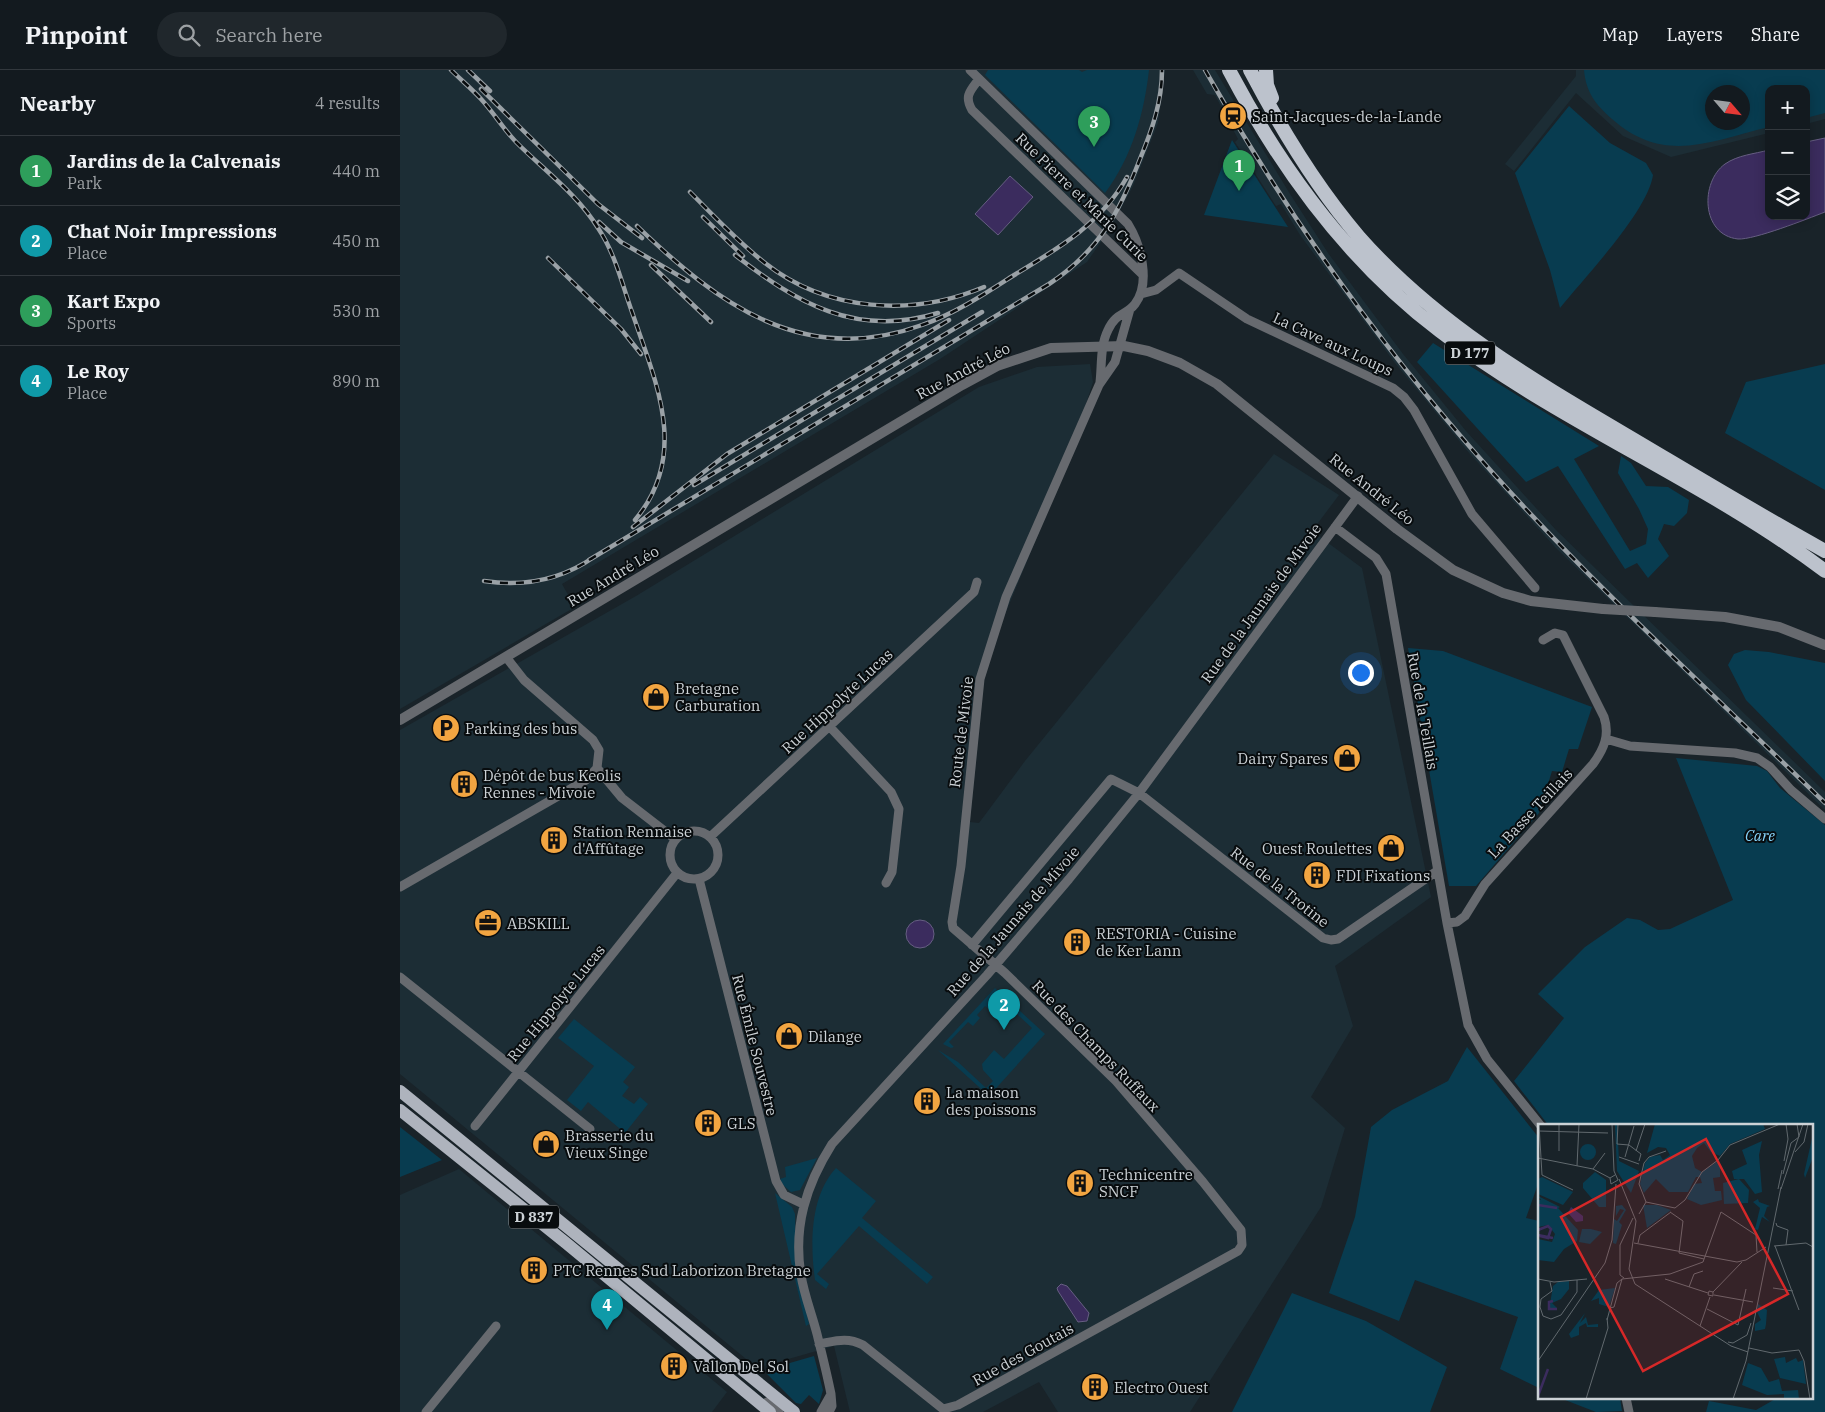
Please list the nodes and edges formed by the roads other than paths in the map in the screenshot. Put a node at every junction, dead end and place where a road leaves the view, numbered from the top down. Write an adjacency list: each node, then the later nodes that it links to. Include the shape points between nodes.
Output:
1 (970, 70): 6 (street, Rue Pierre et Marie Curie)
2 (1229, 70): 7 (highway)
3 (1238, 70): 7 (highway)
4 (1250, 70): 8 (highway, D 177, via 1301,159)
5 (1266, 70): 8 (highway, via 1269,91 1284,119)
6 (979, 79): 9 (street, Rue Pierre et Marie Curie, via 1128,224 1141,258); 9 (street, Rue Pierre et Marie Curie, via 967,95 966,100 972,110)
7 (1242, 95): 18 (highway, D 177, via 1296,180 1326,220 1379,278 1426,320 1512,381 1752,521)
8 (1359, 236): 17 (highway, D 177, via 1419,298 1502,360)
9 (1142, 274): 10 (street)
10 (1141, 294): 11 (street); 20 (street, La Cave aux Loups, via 1156,290 1179,273 1247,319 1398,392 1414,410 1472,514)
11 (1130, 309): 12 (street, Route de Mivoie, via 1115,317); 13 (street, Route de Mivoie)
12 (1103, 345): 13 (street, Rue André Léo); 14 (street, Route de Mivoie); 24 (street, Rue André Léo, via 1051,348 997,366)
13 (1120, 346): 14 (street, Route de Mivoie, via 1115,362); 15 (street, Rue André Léo, via 1148,351 1180,363 1217,384)
14 (1099, 385): 39 (street, Route de Mivoie, via 1006,598 980,679 961,866 952,922 957,933)
15 (1358, 496): 16 (street, Rue de la Jaunais de Mivoie); 22 (street, Rue André Léo, bridge, via 1426,552 1476,581 1532,601 1725,617 1779,627)
16 (1335, 527): 29 (street, Rue de la Jaunais de Mivoie); 33 (street, Rue de la Teillais, via 1376,558 1386,574)
17 (1825, 551)
18 (1825, 570)
19 (978, 582): 26 (street, Rue Hippolyte Lucas, via 974,592)
20 (1535, 588)
21 (1543, 640): 27 (street, via 1555,633 1563,635 1604,717)
22 (1820, 640): 23 (street)
23 (1825, 645)
24 (506, 657): 25 (street, Rue André Léo); 28 (street, via 524,680 592,740 599,750)
25 (400, 720)
26 (829, 726): 31 (street, Rue Hippolyte Lucas); 36 (street, via 891,792 899,809 892,872)
27 (1606, 739): 30 (street, via 1630,746 1735,753 1757,758); 38 (street, La Basse Teillais, via 1593,764 1484,884 1465,916 1457,922)
28 (597, 768): 32 (street, via 622,798); 37 (street, via 586,780)
29 (1139, 793): 33 (street, Rue de la Trotine, via 1323,938 1338,938); 39 (street, Rue de la Trotine, via 1111,779); 40 (street, Rue de la Jaunais de Mivoie)
30 (1825, 820)
31 (710, 837): 32 (street, via 692,831); 35 (street, via 716,844 718,862 714,870)
32 (676, 839): 34 (street, via 669,855)
33 (1437, 871): 38 (street, Rue de la Teillais)
34 (677, 873): 35 (street, via 690,880); 42 (street, Rue Hippolyte Lucas)
35 (699, 879): 48 (street, Rue Émile Souvestre, via 776,1181 784,1195)
36 (886, 883)
37 (400, 887)
38 (1447, 923): 45 (street, via 1468,1025 1487,1059)
39 (972, 945): 40 (street, Route de Mivoie)
40 (995, 965): 48 (street, Rue de la Jaunais de Mivoie, via 832,1144 819,1165); 49 (street, Rue des Champs Ruffaux, via 1131,1097 1241,1230)
41 (400, 977): 42 (street)
42 (518, 1071): 46 (street, Rue Hippolyte Lucas); 47 (street)
43 (400, 1091): 57 (main road, D 837)
44 (400, 1110): 52 (main road, D 837)
45 (1539, 1124)
46 (475, 1126)
47 (590, 1129)
48 (804, 1204): 51 (street, Rue de la Jaunais de Mivoie, via 798,1254)
49 (1242, 1245): 51 (street, Rue des Goutais, via 1238,1251 1151,1300 958,1405 943,1410 863,1345 853,1340)
50 (496, 1326): 54 (street)
51 (819, 1344): 53 (street, Rue de la Jaunais de Mivoie)
52 (732, 1379): 55 (main road, D 837); 56 (street)
53 (832, 1394): 58 (street); 59 (street, Rue de la Jaunais de Mivoie)
54 (426, 1412)
55 (770, 1412)
56 (779, 1412)
57 (794, 1412)
58 (821, 1412)
59 (829, 1412)

